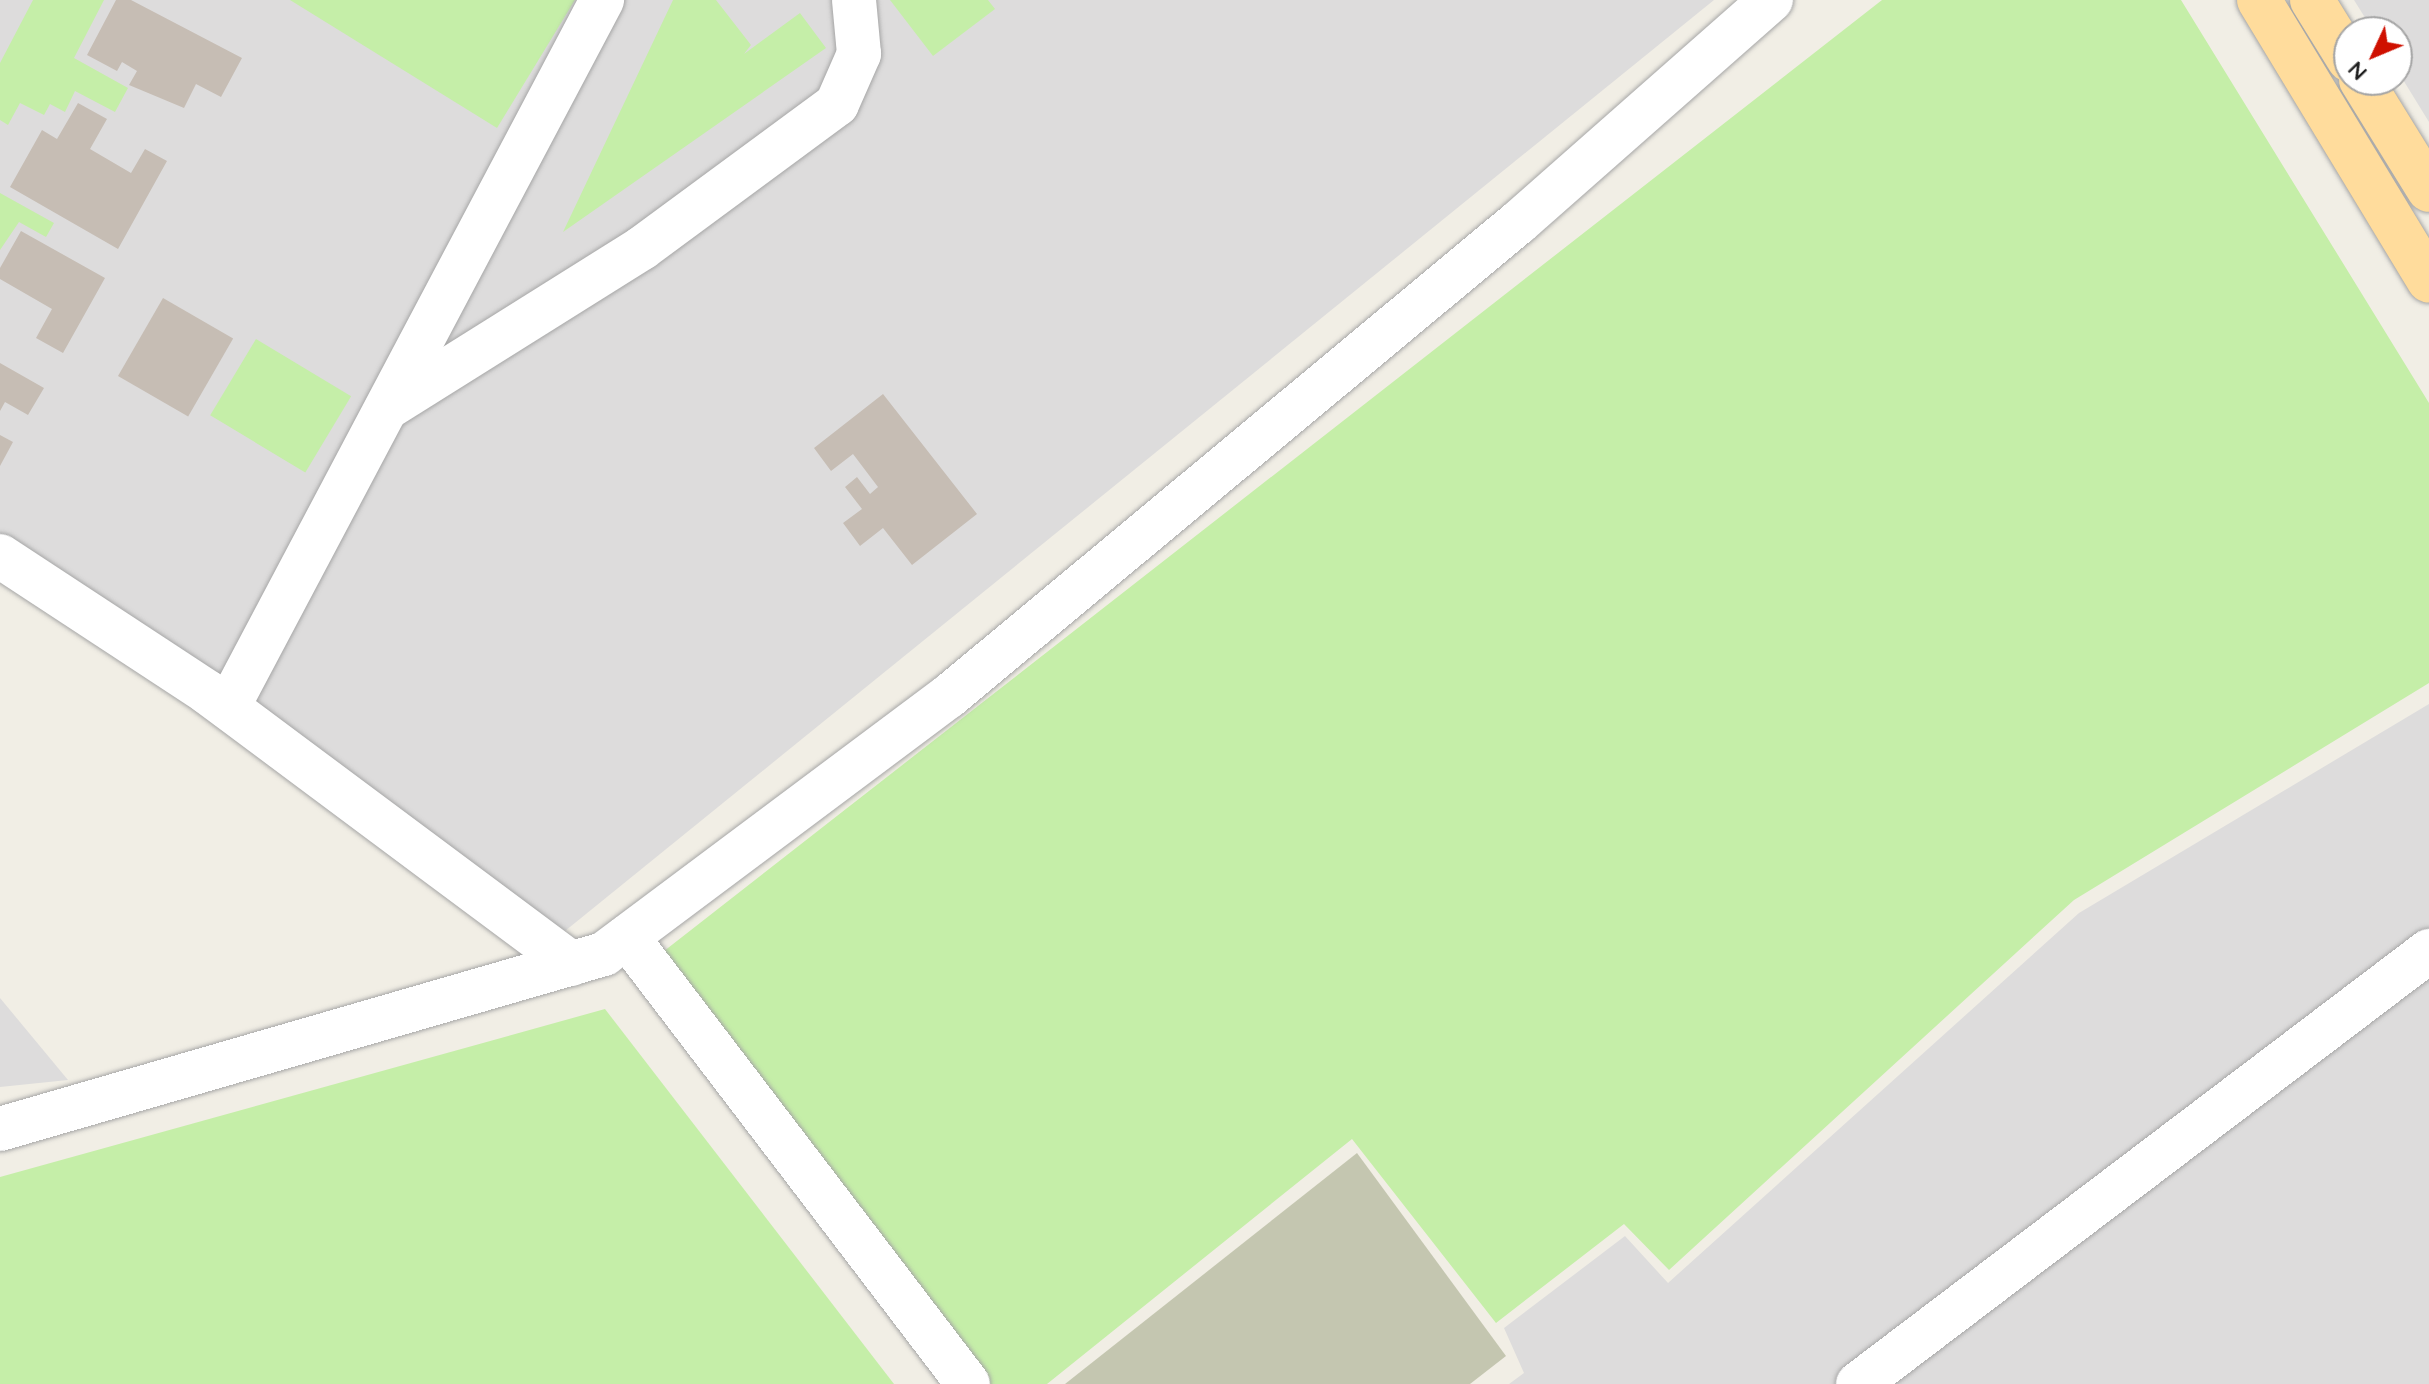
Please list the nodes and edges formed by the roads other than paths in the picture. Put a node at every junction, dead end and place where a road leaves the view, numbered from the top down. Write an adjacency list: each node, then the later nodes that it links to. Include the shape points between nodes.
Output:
1 (602, 0): 10 (street)
2 (854, 0): 10 (street, via 859,54 837,104 642,248)
3 (1771, 0): 13 (street, via 1519,222 949,696)
4 (2259, 0): 9 (main road)
5 (2312, 0): 6 (main road)
6 (2333, 34)
7 (2371, 96): 8 (main road)
8 (2429, 190)
9 (2429, 281)
10 (385, 409): 12 (street)
11 (0, 556): 12 (street)
12 (228, 707): 15 (street)
13 (627, 937): 15 (street, via 604,954); 17 (street)
14 (2429, 951): 18 (street)
15 (572, 964): 16 (street)
16 (0, 1129)
17 (968, 1384)
18 (1858, 1384)

